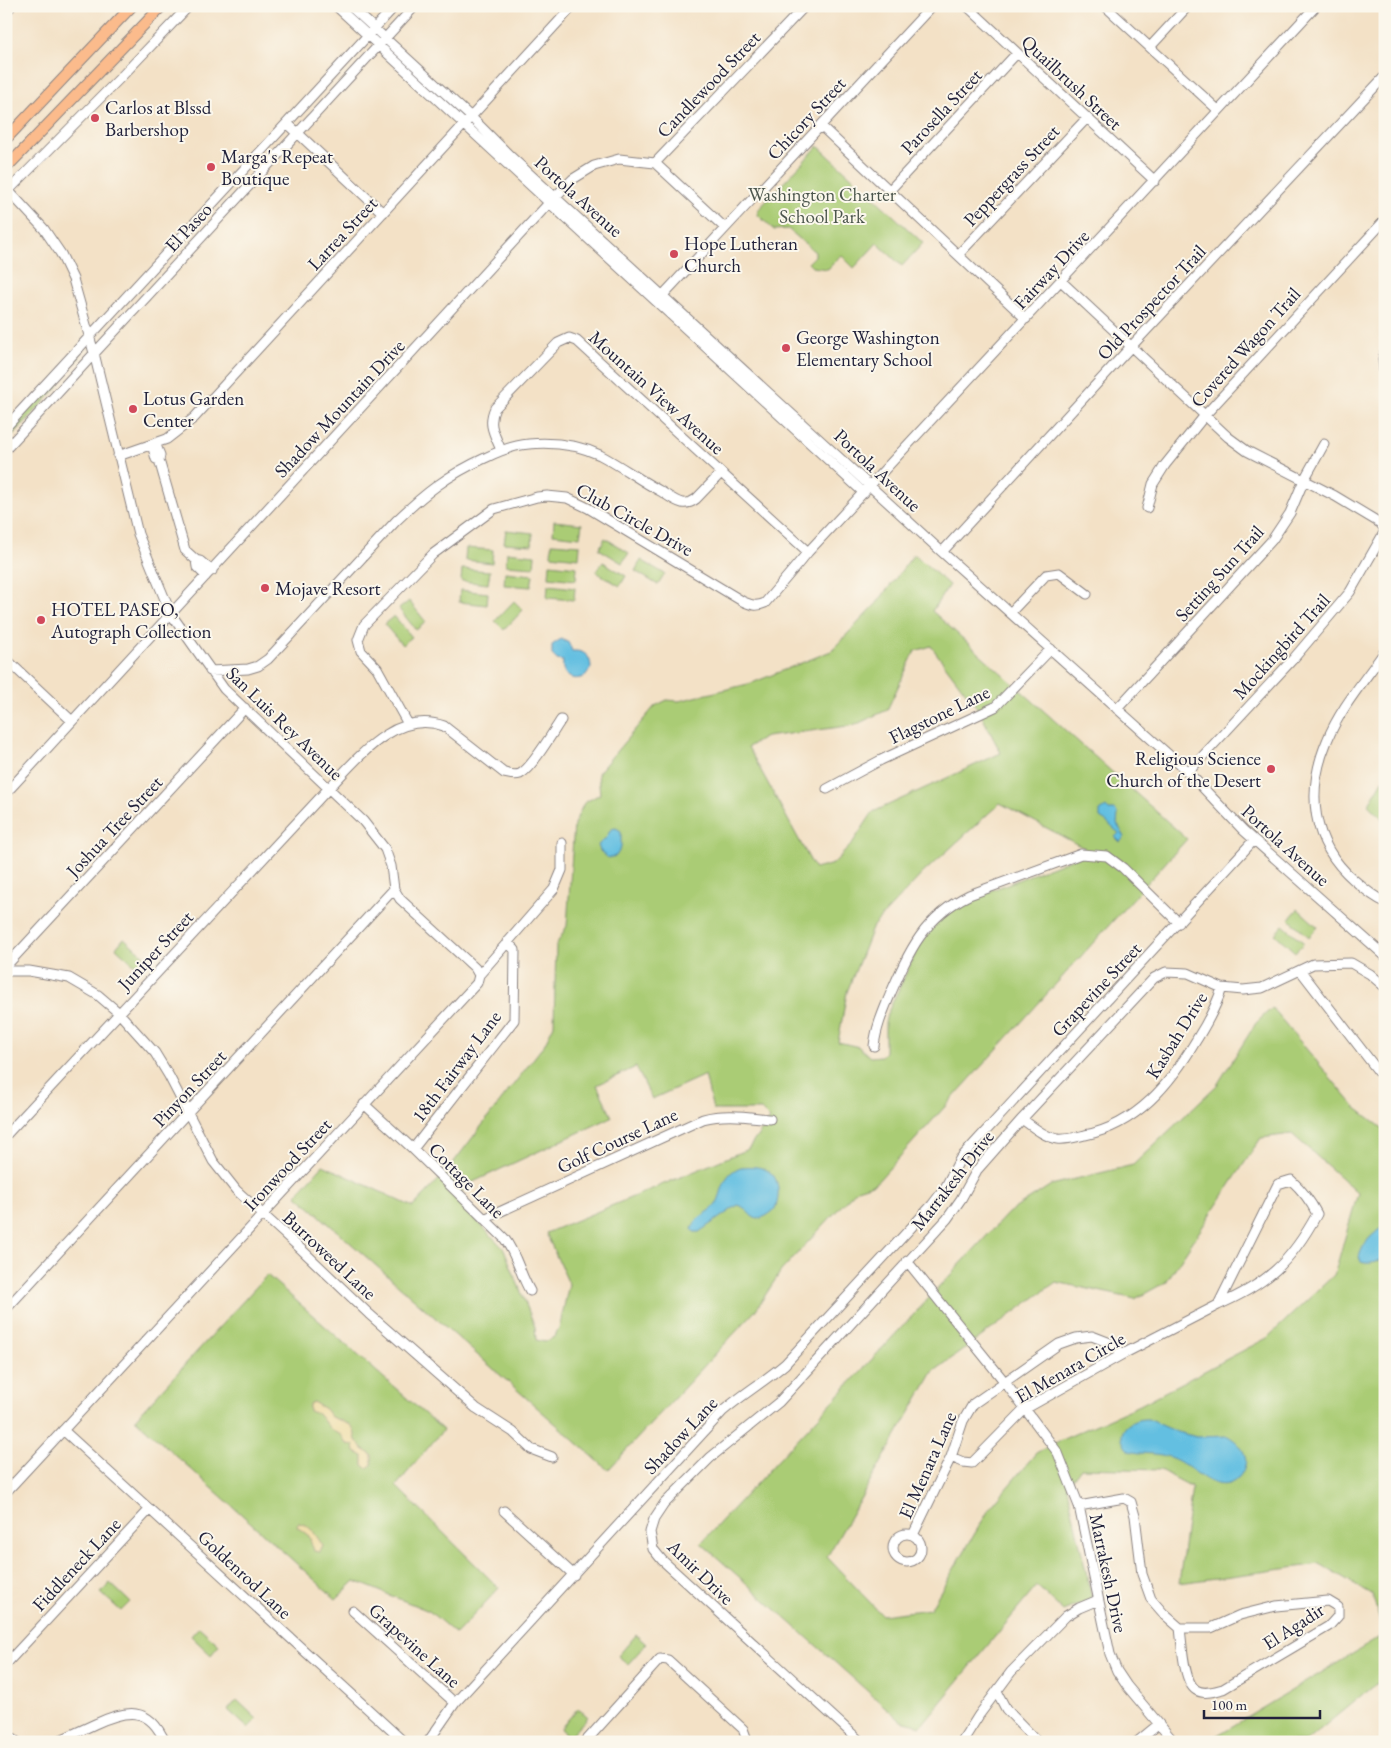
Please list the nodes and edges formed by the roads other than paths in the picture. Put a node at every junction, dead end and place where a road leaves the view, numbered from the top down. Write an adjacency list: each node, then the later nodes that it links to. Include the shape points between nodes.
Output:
1 (11, 6): 17 (street)
2 (132, 6): 30 (main road)
3 (162, 6): 32 (main road)
4 (189, 6): 34 (street)
5 (336, 6): 18 (street, Portola Avenue)
6 (342, 6): 18 (street)
7 (350, 6): 18 (street, Portola Avenue)
8 (395, 6): 18 (street, El Paseo)
9 (414, 6): 19 (street, El Paseo)
10 (573, 6): 24 (street, Larrea Street)
11 (804, 6): 31 (street, Candlewood Street)
12 (932, 6): 28 (street, Chicory Street)
13 (966, 6): 21 (street, Quailbrush Street)
14 (1105, 6): 20 (street)
15 (1188, 6): 20 (street)
16 (1316, 6): 23 (street, Fairway Drive)
17 (6, 12)
18 (370, 34): 19 (street, Portola Avenue); 26 (street, El Paseo)
19 (381, 40): 24 (street, Portola Avenue, via 423,72); 27 (street, Portola Avenue); 29 (street, El Paseo)
20 (1150, 47): 23 (street)
21 (1017, 53): 25 (street, Quailbrush Street); 35 (street, Parosella Street)
22 (1385, 76): 45 (street, Old Prospector Trail)
23 (1218, 110): 33 (street, Fairway Drive)
24 (471, 117): 27 (street, Larrea Street); 36 (street, Portola Avenue)
25 (1086, 118): 33 (street, Quailbrush Street); 40 (street, Peppergrass Street)
26 (287, 123): 29 (street); 44 (street, El Paseo)
27 (464, 124): 36 (street, Portola Avenue); 37 (street, Larrea Street)
28 (821, 126): 35 (street); 39 (street, Chicory Street)
29 (297, 133): 37 (street); 47 (street, El Paseo)
30 (6, 138)
31 (655, 163): 36 (street, Shadow Mountain Drive, via 619,159 594,166 573,179); 39 (street)
32 (6, 168)
33 (1155, 180): 41 (street, Fairway Drive)
34 (7, 191): 44 (street, San Luis Rey Avenue, via 44,229 61,254 73,279)
35 (888, 191): 40 (street)
36 (552, 200): 42 (street, Portola Avenue); 59 (street, Portola Avenue); 64 (street, Shadow Mountain Drive)
37 (382, 213): 51 (street, Larrea Street, via 194,418 167,439)
38 (1385, 220): 49 (street, Covered Wagon Trail)
39 (725, 228): 42 (street, Chicory Street)
40 (958, 255): 43 (street)
41 (1061, 281): 43 (street, Fairway Drive); 45 (street, Mockingbird Trail)
42 (664, 295): 58 (street, Portola Avenue)
43 (1026, 319): 58 (street, Fairway Drive)
44 (90, 336): 47 (street, San Luis Rey Avenue); 50 (street, El Paseo)
45 (1131, 346): 49 (street, Mockingbird Trail); 63 (street, Old Prospector Trail)
46 (1385, 352): 48 (street)
47 (94, 353): 53 (street, El Paseo); 55 (street, San Luis Rey Avenue)
48 (1385, 384)
49 (1206, 414): 57 (street, Mockingbird Trail, via 1228,437 1248,451); 60 (street, Covered Wagon Trail, via 1153,484)
50 (6, 427)
51 (154, 444): 55 (street, Larrea Street); 64 (street, via 185,550 196,560 197,567)
52 (1324, 444): 57 (street, Setting Sun Trail)
53 (6, 449)
54 (501, 450): 56 (street, via 528,444 577,447 599,455 684,503 696,499); 56 (street, Mountain View Avenue, via 491,425 491,416 558,343 569,338 577,341); 71 (street, via 462,469 418,499 268,659 258,666)
55 (118, 456): 67 (street, San Luis Rey Avenue, via 138,534)
56 (721, 473): 62 (street, Mountain View Avenue)
57 (1304, 480): 61 (street, Mockingbird Trail, via 1380,523); 73 (street, Setting Sun Trail, via 1290,513 1272,540)
58 (871, 486): 59 (street, Fairway Drive); 63 (street, Portola Avenue)
59 (864, 493): 62 (street, Fairway Drive)
60 (1147, 508)
61 (1385, 530): 77 (street, Mockingbird Trail, via 1350,592 1294,658)
62 (808, 552): 76 (street, Club Circle Drive, via 765,603 752,605 567,498 537,497 494,509 433,554 364,625 358,640 361,651 377,668)
63 (942, 552): 66 (street, Portola Avenue)
64 (209, 573): 67 (street, Shadow Mountain Drive)
65 (1087, 594): 66 (street, via 1059,573 1046,575)
66 (1011, 612): 68 (street, Portola Avenue)
67 (172, 614): 71 (street, San Luis Rey Avenue); 75 (street, Shadow Mountain Drive)
68 (1051, 649): 73 (street, Portola Avenue); 79 (street, Flagstone Lane, via 995,707)
69 (1385, 651): 84 (street, via 1339,717 1327,740 1319,765 1315,802 1322,836 1333,858 1347,875)
70 (6, 659): 75 (street)
71 (210, 671): 72 (street, San Luis Rey Avenue)
72 (245, 708): 78 (street, San Luis Rey Avenue); 88 (street, Joshua Tree Street)
73 (1117, 709): 77 (street, Portola Avenue)
74 (561, 720): 76 (street, via 529,766 520,774 512,775 504,773 444,726 420,721)
75 (72, 721): 80 (street, Shadow Mountain Drive)
76 (408, 724): 78 (street, Juniper Street, via 378,741)
77 (1188, 772): 81 (street, Portola Avenue)
78 (329, 788): 83 (street, San Luis Rey Avenue, via 363,821 385,849); 94 (street, Juniper Street)
79 (827, 789)
80 (6, 793)
81 (1254, 840): 85 (street, Grapevine Street); 87 (street, Portola Avenue)
82 (562, 843): 86 (street, Ironwood Street, via 562,870 554,889)
83 (394, 889): 91 (street, via 400,899 475,968); 98 (street, Pinyon Street)
84 (1385, 902)
85 (1179, 923): 95 (street, via 1107,856 1081,854 969,895 945,909 920,934 875,1032); 103 (street, Grapevine Street)
86 (507, 942): 91 (street, Ironwood Street); 102 (street, 18th Fairway Lane, via 515,950 514,1020)
87 (1385, 956)
88 (6, 966)
89 (1300, 970): 92 (street, Marrakesh Drive, via 1313,964 1351,963); 93 (street, Marrakesh Drive, via 1262,988); 96 (street)
90 (6, 971): 94 (street, Burroweed Lane, via 29,971 69,978 98,995)
91 (479, 976): 97 (street, Ironwood Street, via 477,983)
92 (1385, 987)
93 (1222, 988): 99 (street, Marrakesh Drive, via 1188,974 1166,972 1154,978); 99 (street, Kasbah Drive, via 1215,1009 1167,1084 1119,1124 1096,1133 1061,1139 1037,1130)
94 (119, 1013): 98 (street, Burroweed Lane, via 155,1054); 101 (street, Juniper Street)
95 (874, 1046)
96 (1385, 1080)
97 (364, 1104): 102 (street, Cottage Lane); 104 (street, Ironwood Street)
98 (188, 1113): 104 (street, Burroweed Lane, via 219,1170); 109 (street, Pinyon Street)
99 (1022, 1118): 106 (street, Marrakesh Drive, via 978,1170 947,1219)
100 (770, 1119): 105 (street, Golf Course Lane, via 728,1115 703,1119)
101 (6, 1135)
102 (413, 1149): 105 (street, Cottage Lane)
103 (960, 1159): 121 (street, Shadow Lane, via 932,1205 785,1364 723,1411)
104 (262, 1214): 113 (street, Ironwood Street); 114 (street, Burroweed Lane, via 476,1408 513,1432 531,1449)
105 (484, 1219): 107 (street, Cottage Lane, via 510,1245)
106 (907, 1261): 111 (street, Marrakesh Drive); 137 (street, Amir Drive, via 779,1402 711,1457 664,1504 650,1532 653,1548 662,1560)
107 (530, 1291)
108 (1218, 1305): 108 (street, El Menara Circle, via 1245,1293 1276,1270 1302,1241 1317,1214 1301,1189 1290,1180 1278,1184); 110 (street, El Menara Circle)
109 (6, 1309)
110 (1123, 1354): 111 (street, El Menara Lane, via 1110,1343 1092,1336 1076,1338 1059,1344); 112 (street, El Menara Circle)
111 (1004, 1381): 112 (street, Marrakesh Drive); 115 (street, El Menara Lane, via 973,1404 963,1421)
112 (1025, 1409): 115 (street, El Menara Circle, via 972,1463); 117 (street, Marrakesh Drive, via 1058,1453)
113 (63, 1430): 116 (street, Ironwood Street); 118 (street, Goldenrod Lane)
114 (552, 1457)
115 (951, 1457): 120 (street, El Menara Lane)
116 (6, 1492)
117 (1079, 1506): 122 (street, Marrakesh Drive); 124 (street, via 1124,1498 1131,1502 1142,1574 1151,1599)
118 (150, 1509): 125 (street, Fiddleneck Lane); 133 (street, Goldenrod Lane)
119 (504, 1511): 121 (street)
120 (913, 1535)
121 (574, 1575): 127 (street, Shadow Lane)
122 (1098, 1600): 126 (street, via 1066,1616 1011,1672); 128 (street, Marrakesh Drive, via 1116,1672)
123 (353, 1611): 127 (street, Grapevine Lane)
124 (1180, 1628): 124 (street, El Agadir, via 1211,1628 1240,1615 1276,1606 1328,1601 1338,1606 1338,1616 1330,1626 1223,1689 1208,1693 1196,1690 1187,1679)
125 (6, 1664)
126 (996, 1692): 138 (street); 139 (street, via 1006,1709)
127 (455, 1703): 134 (street, Shadow Lane)
128 (1159, 1724): 140 (street); 141 (street, Marrakesh Drive)
129 (6, 1734): 130 (street)
130 (17, 1742)
131 (56, 1742): 132 (street, via 125,1713 141,1715 153,1722)
132 (166, 1742)
133 (404, 1742)
134 (428, 1742)
135 (584, 1742): 136 (street, via 660,1659 668,1660 743,1729)
136 (745, 1742)
137 (861, 1742)
138 (962, 1742)
139 (1038, 1742)
140 (1137, 1742)
141 (1174, 1742)

